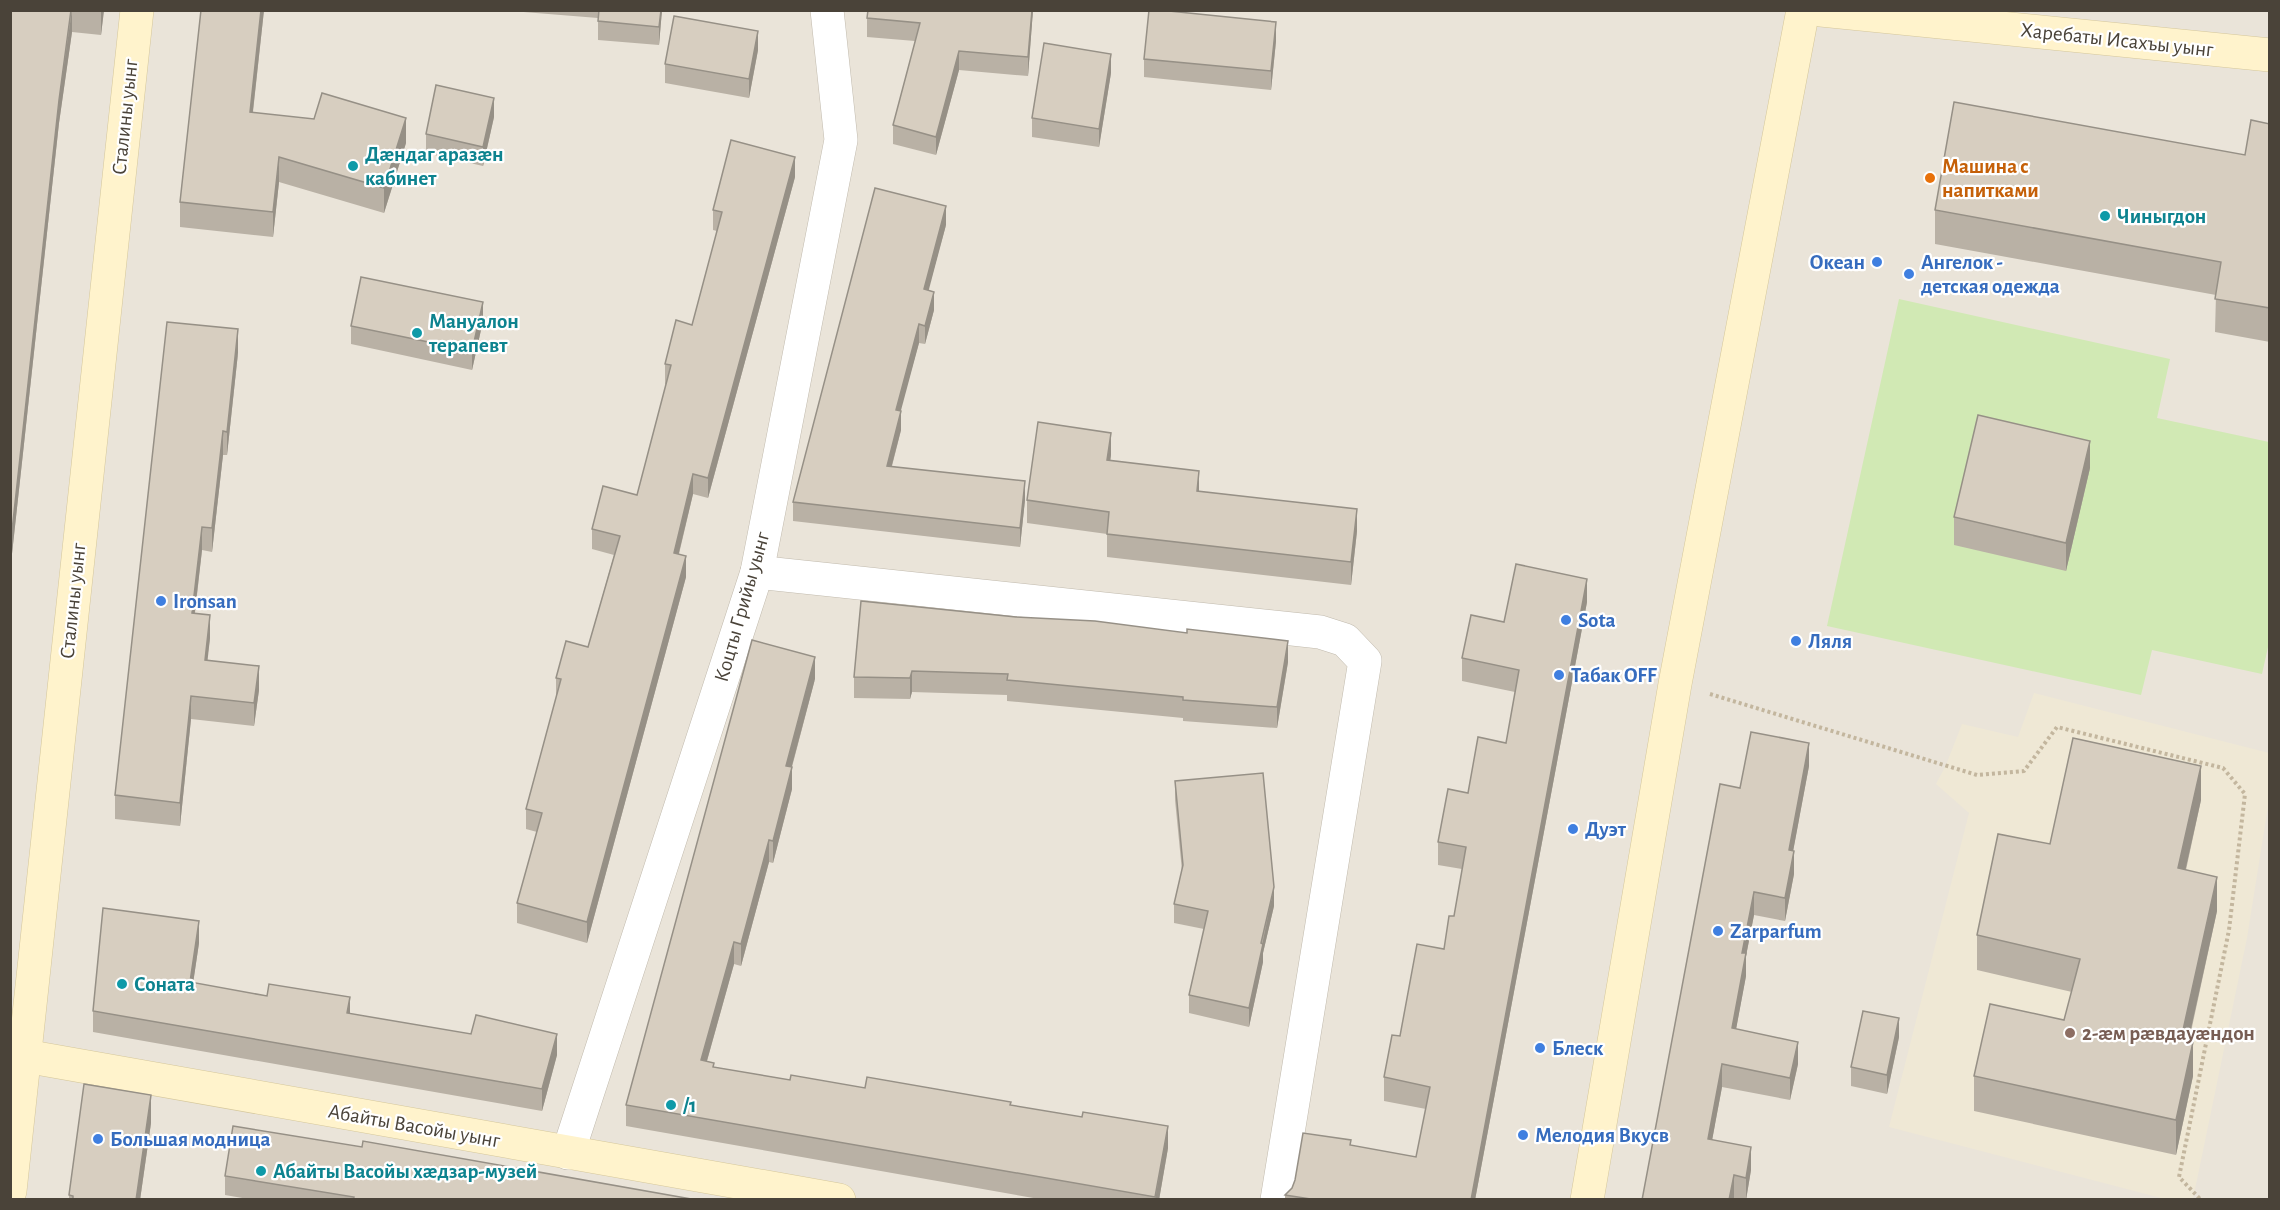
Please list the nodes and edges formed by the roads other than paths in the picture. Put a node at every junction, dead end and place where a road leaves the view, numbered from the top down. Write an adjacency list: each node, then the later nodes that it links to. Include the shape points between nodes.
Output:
1 (137, 10): 7 (street, Сталины уынг)
2 (826, 10): 6 (street, Коцты Грийы уынг, via 841,140)
3 (1803, 10): 12 (street, via 1675,684)
4 (1821, 10): 5 (street, Харебаты Исахъы уынг)
5 (2270, 55)
6 (757, 572): 8 (street, Коцты Грийы уынг); 11 (street, via 1320,633 1345,640 1365,661)
7 (17, 1049): 8 (street, Абайты Васойы уынг); 9 (street, Сталины уынг)
8 (568, 1153): 10 (street, Абайты Васойы уынг)
9 (10, 1191)
10 (839, 1200)
11 (1277, 1200)
12 (1587, 1200)

